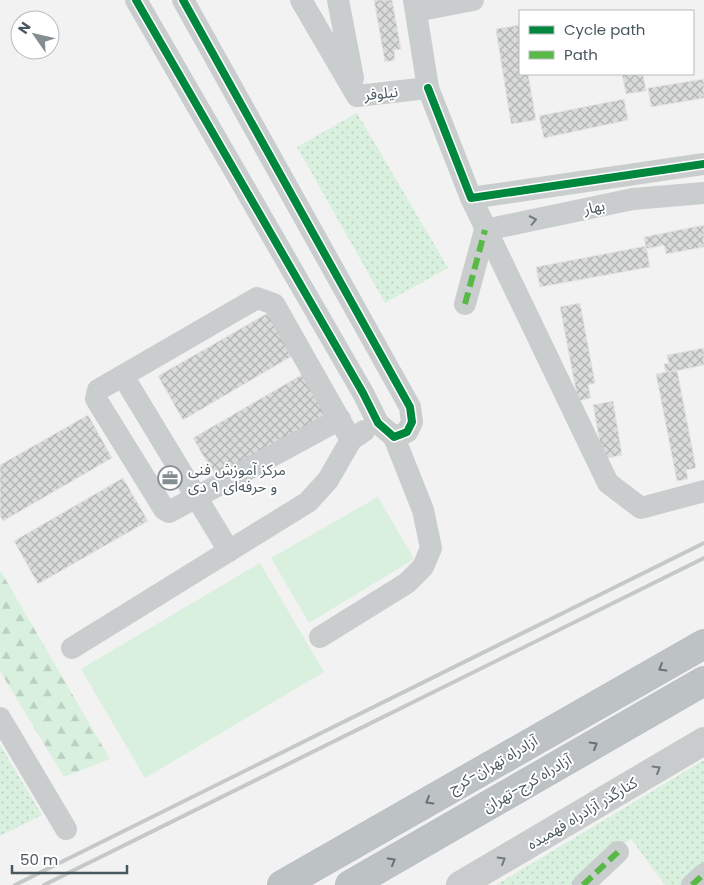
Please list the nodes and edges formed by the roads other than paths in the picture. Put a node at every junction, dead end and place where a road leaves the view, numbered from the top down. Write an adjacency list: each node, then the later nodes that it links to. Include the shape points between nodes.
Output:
1 (136, 0): 18 (street)
2 (183, 0): 18 (street, via 410,407 412,422 407,432)
3 (301, 0): 8 (street, نیلوفر)
4 (338, 0): 8 (street)
5 (474, 0): 6 (street)
6 (415, 6): 7 (street)
7 (428, 88): 8 (street, نیلوفر); 12 (street)
8 (357, 96)
9 (704, 164): 10 (street)
10 (628, 174): 12 (street); 13 (street, via 644,181 643,193)
11 (704, 193): 13 (street, بهار)
12 (471, 198): 14 (street)
13 (633, 199): 14 (street, بهار, one-way to 13)
14 (485, 230): 15 (street); 20 (street, via 608,483 641,508)
15 (464, 304)
16 (123, 376): 17 (street, via 256,298 274,304); 21 (street); 21 (street, via 98,390 96,398 149,486 164,510 169,512)
17 (340, 419): 19 (street); 21 (street)
18 (386, 430): 19 (street); 23 (street, via 423,510 431,548 423,567 407,583)
19 (351, 440): 22 (street, via 328,480 308,502)
20 (704, 491)
21 (197, 496): 22 (street)
22 (229, 551): 25 (street)
23 (320, 637)
24 (704, 644): 32 (highway, آزادراه تهران-کرج, one-way to 32)
25 (72, 648)
26 (704, 681): 33 (highway, آزادراه کرج-تهران, one-way to 26)
27 (0, 718): 29 (street)
28 (704, 741): 34 (main road, کنارگذر آزادراه فهمیده, one-way to 28)
29 (66, 829)
30 (618, 852): 35 (street)
31 (704, 874): 36 (street)
32 (282, 885)
33 (350, 885)
34 (460, 885)
35 (583, 885)
36 (692, 885)

